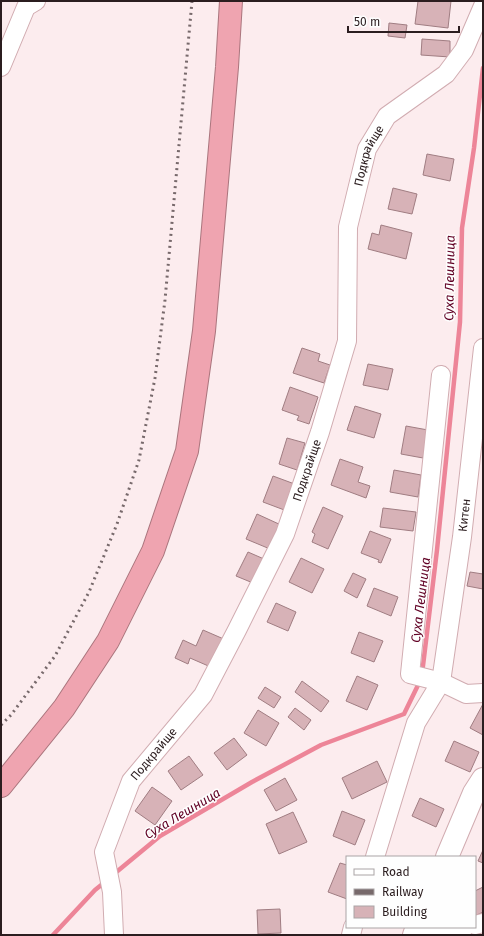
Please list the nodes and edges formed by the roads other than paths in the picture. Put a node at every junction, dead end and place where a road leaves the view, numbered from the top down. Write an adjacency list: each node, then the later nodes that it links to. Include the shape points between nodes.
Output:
1 (36, 1): 4 (street, via 26,7)
2 (231, 1): 10 (highway, via 204,331 187,450 153,552 108,641 64,708)
3 (483, 6): 14 (street, Подкрайще, via 464,50 446,74 387,116 367,149 348,227 348,341 320,432 285,534 203,695 131,781 104,852 112,892)
4 (2, 62)
5 (483, 348): 7 (street, Китен, via 462,537)
6 (441, 375): 7 (street, via 410,674)
7 (441, 682): 8 (street, via 466,694); 11 (street, Китен, via 416,723)
8 (483, 693)
9 (483, 778): 12 (street)
10 (1, 786)
11 (375, 856)
12 (447, 856)
13 (461, 928): 15 (street)
14 (114, 935)
15 (430, 935)

